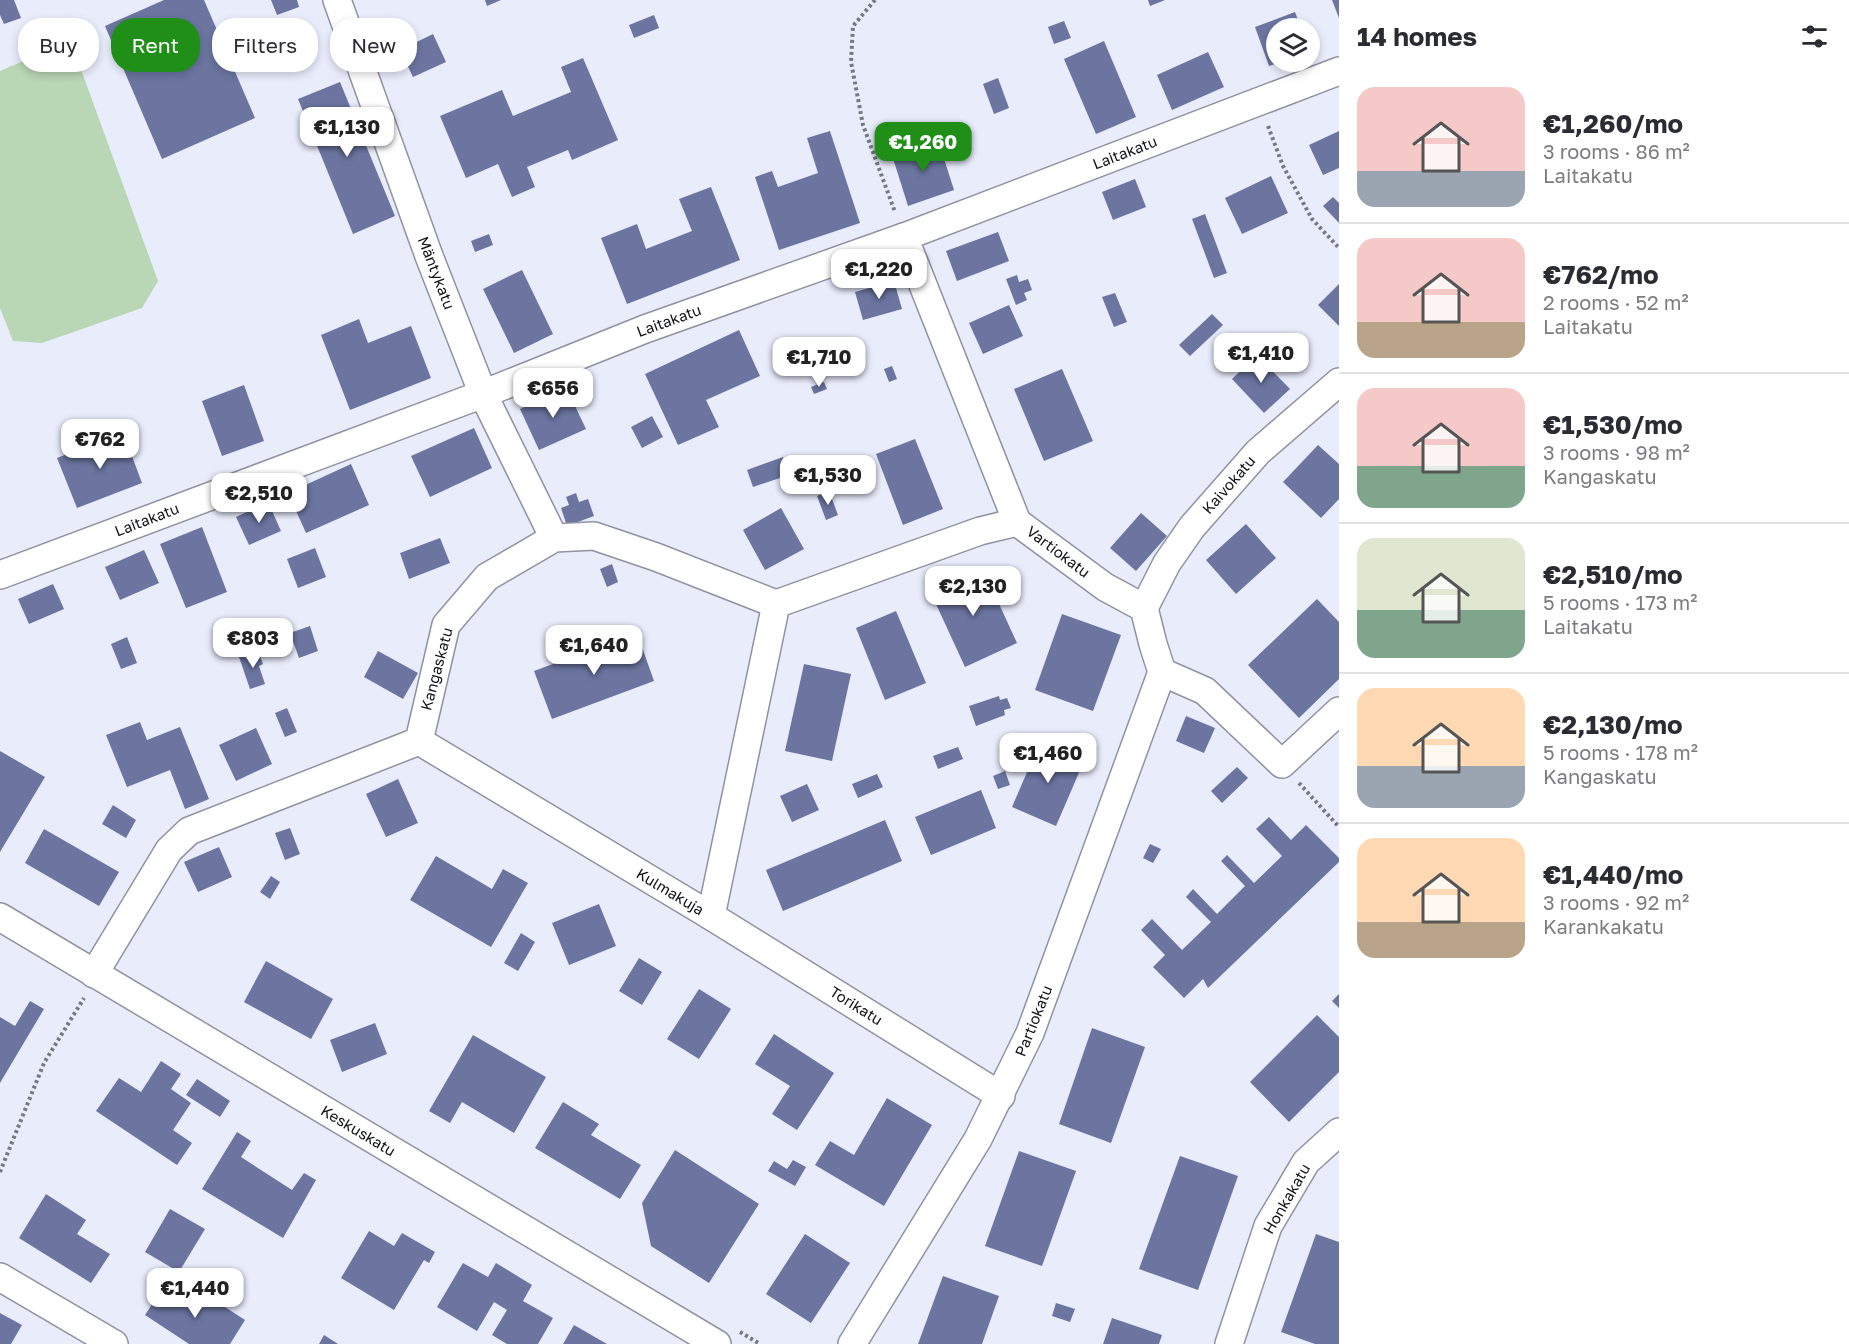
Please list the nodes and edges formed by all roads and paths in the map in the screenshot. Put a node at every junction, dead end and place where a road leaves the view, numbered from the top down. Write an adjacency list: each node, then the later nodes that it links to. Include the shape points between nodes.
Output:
1 (337, 0): 8 (street, Mäntykatu)
2 (875, 0): 5 (path, via 853,26 851,62 863,125)
3 (1339, 71): 4 (street, Laitakatu)
4 (1259, 101): 5 (street, Laitakatu); 6 (path, via 1283,166 1312,219)
5 (904, 237): 8 (street, Laitakatu, via 654,326); 9 (street, Vartiokatu)
6 (1339, 248)
7 (1339, 382): 13 (street, Kaivokatu, via 1258,452 1192,527 1167,563)
8 (483, 394): 10 (street, Mäntykatu); 11 (street, Laitakatu)
9 (1017, 522): 12 (street, via 980,531); 13 (street, Vartiokatu, via 1104,587)
10 (554, 538): 12 (street, Kangaskatu, via 594,536); 16 (street, Kangaskatu, via 487,577 446,625)
11 (0, 575)
12 (776, 604): 19 (street, Kulmakuja)
13 (1144, 608): 14 (street)
14 (1162, 672): 17 (street, via 1204,691); 22 (street, Partiokatu, via 1030,1033)
15 (1339, 711): 17 (street)
16 (419, 741): 19 (street, Kulmakuja); 21 (street, via 189,831 169,850)
17 (1282, 764): 18 (path)
18 (1339, 827)
19 (711, 916): 22 (street, Torikatu)
20 (0, 917): 21 (street, Keskuskatu)
21 (94, 974): 24 (path, via 87,993 44,1063); 27 (street, Keskuskatu)
22 (1001, 1096): 28 (street, Partiokatu)
23 (1339, 1132): 29 (street, Honkakatu, via 1306,1162 1268,1226)
24 (0, 1172)
25 (0, 1277): 26 (street)
26 (114, 1344)
27 (717, 1344)
28 (852, 1344)
29 (1229, 1344)

